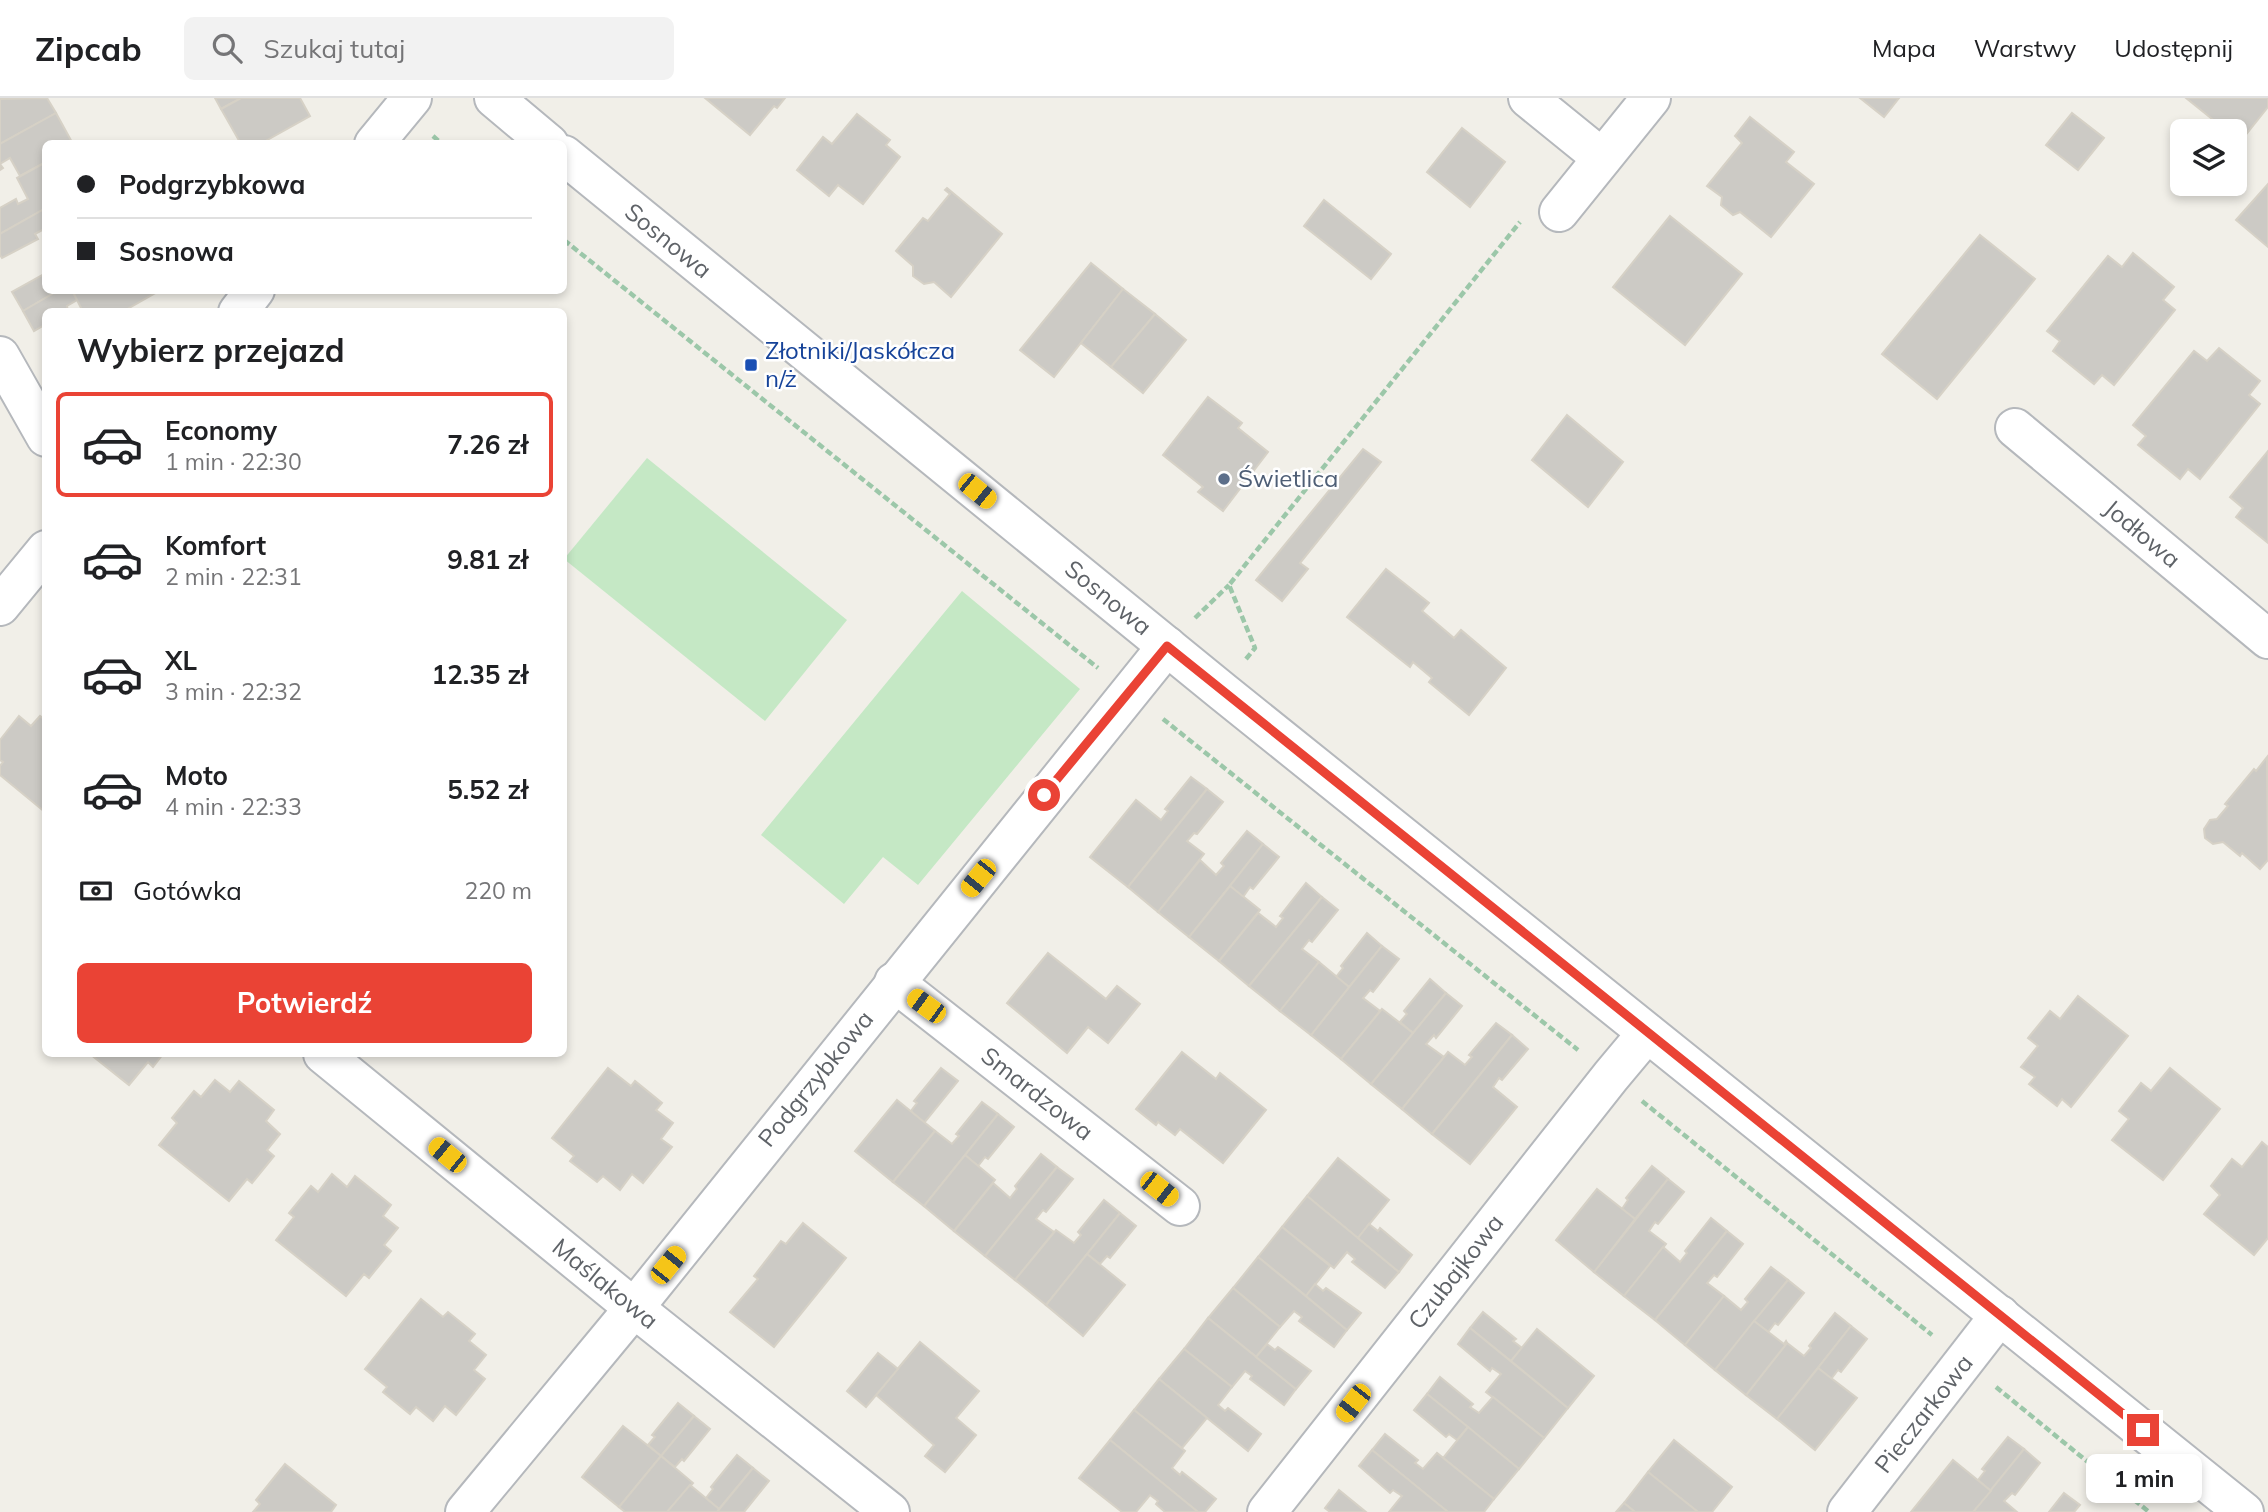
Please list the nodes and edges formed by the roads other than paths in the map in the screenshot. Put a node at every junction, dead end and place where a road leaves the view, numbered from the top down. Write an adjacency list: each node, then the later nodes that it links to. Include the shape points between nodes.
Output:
1 (412, 98): 5 (street)
2 (494, 98): 6 (street)
3 (1528, 98): 8 (street)
4 (1651, 98): 8 (street)
5 (377, 140)
6 (544, 140)
7 (567, 157): 18 (street, Sosnowa)
8 (1602, 158): 9 (street)
9 (1541, 215)
10 (252, 294): 11 (street)
11 (241, 308)
12 (0, 356): 14 (street)
13 (2015, 428): 17 (street, Jodłowa)
14 (42, 430)
15 (42, 555): 16 (street)
16 (0, 606)
17 (2268, 639)
18 (1167, 646): 19 (street, Podgrzybkowa); 20 (street, Sosnowa)
19 (894, 982): 22 (street, Smardzowa); 23 (street, Podgrzybkowa)
20 (1647, 1033): 24 (street, Sosnowa); 27 (street, Czubajkowa)
21 (327, 1057): 23 (street, Maślakowa)
22 (1180, 1206)
23 (634, 1308): 25 (street, Podgrzybkowa); 26 (street, Maślakowa)
24 (2000, 1315): 28 (street, Pieczarkowa); 29 (street, Sosnowa)
25 (465, 1512)
26 (890, 1512)
27 (1267, 1512)
28 (1847, 1512)
29 (2245, 1512)

